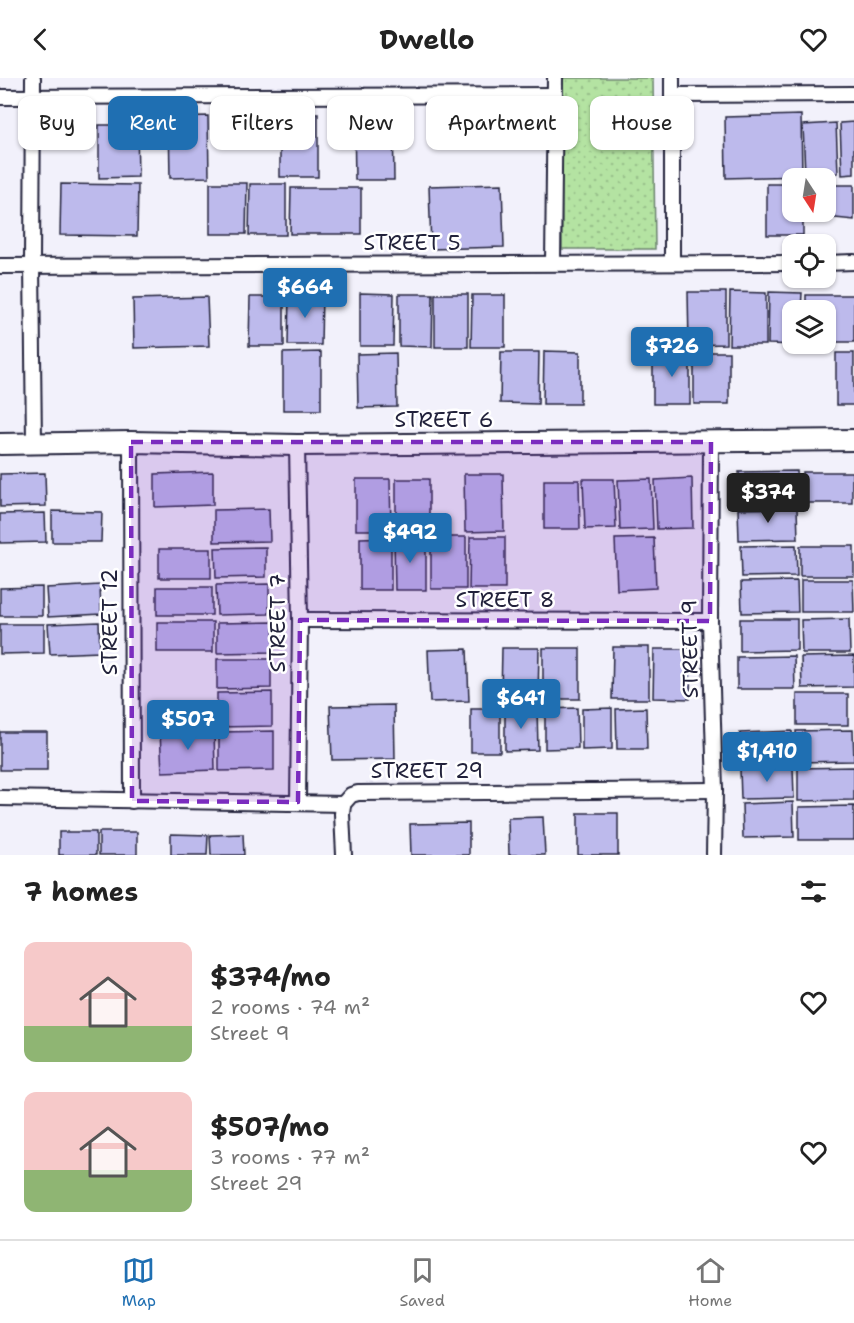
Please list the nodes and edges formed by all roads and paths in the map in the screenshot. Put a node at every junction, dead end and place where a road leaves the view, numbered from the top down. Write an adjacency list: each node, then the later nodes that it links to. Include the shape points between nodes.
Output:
1 (33, 78): 7 (street)
2 (555, 78): 5 (street)
3 (672, 78): 6 (street)
4 (854, 94): 6 (street)
5 (555, 95): 10 (street); 14 (street)
6 (672, 95): 15 (street)
7 (33, 96)
8 (0, 97): 9 (street)
9 (18, 97)
10 (96, 97)
11 (33, 150): 17 (street)
12 (836, 262): 13 (street)
13 (854, 262)
14 (553, 263): 15 (street, STREET 5); 17 (street, STREET 5)
15 (672, 263): 16 (street, STREET 5)
16 (782, 263)
17 (32, 265): 18 (street, STREET 5); 22 (street)
18 (0, 266)
19 (854, 440): 21 (street, STREET 6)
20 (131, 442): 22 (street, STREET 6); 24 (street, STREET 6); 29 (street, STREET 12)
21 (711, 442): 24 (street, STREET 6); 26 (street, STREET 9)
22 (34, 443): 23 (street, STREET 6)
23 (0, 444)
24 (297, 445): 25 (street, STREET 7)
25 (300, 620): 26 (street, STREET 8); 30 (street, STREET 7)
26 (710, 621): 27 (street, STREET 9)
27 (715, 790): 31 (street, STREET 29, via 358,792); 33 (street, STREET 9)
28 (0, 798): 29 (street, STREET 29)
29 (132, 801): 30 (street, STREET 29)
30 (298, 802): 31 (street, STREET 29)
31 (343, 804): 32 (street)
32 (344, 855)
33 (714, 855)

